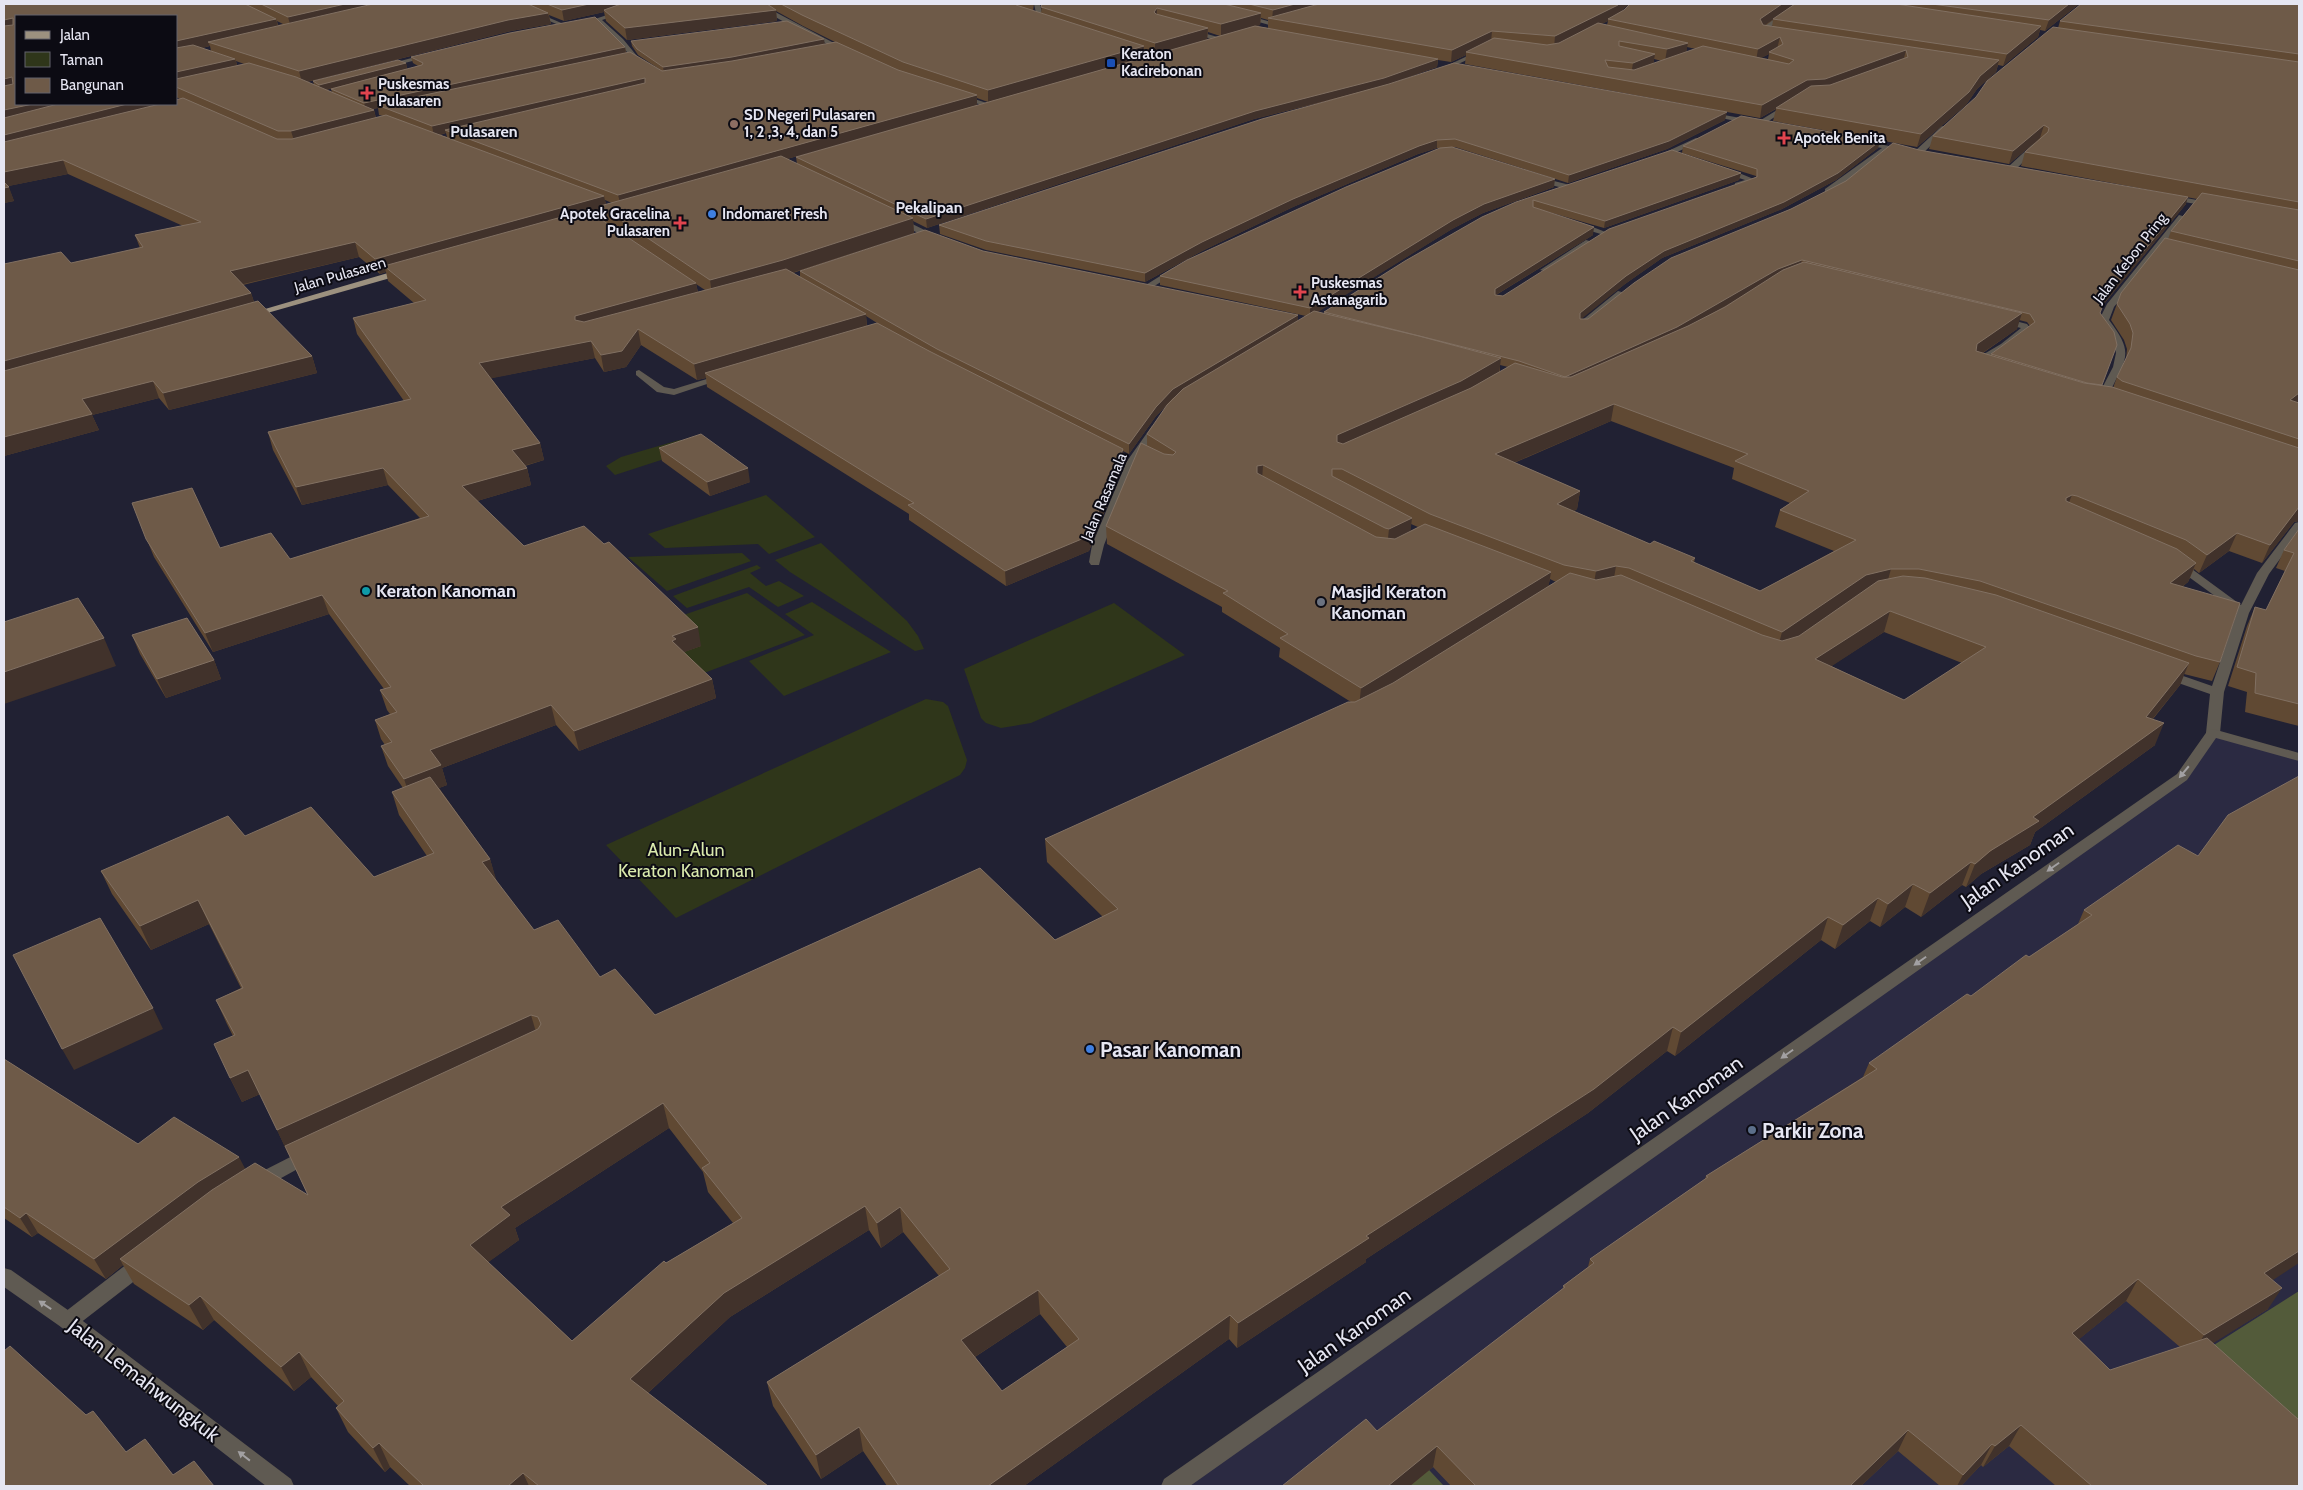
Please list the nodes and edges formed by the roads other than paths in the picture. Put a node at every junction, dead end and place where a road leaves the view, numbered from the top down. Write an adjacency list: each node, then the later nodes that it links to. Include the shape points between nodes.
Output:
1 (512, 4): 14 (street, via 566,24)
2 (622, 4): 20 (street, via 625,11 594,19)
3 (756, 4): 11 (street)
4 (1037, 4): 8 (street)
5 (1801, 4): 17 (street, via 1761,30 1761,33)
6 (1236, 15): 13 (street)
7 (1028, 18): 8 (street)
8 (1035, 20): 9 (street)
9 (1043, 22)
10 (1285, 22): 13 (main road)
11 (789, 23): 12 (street); 22 (street)
12 (776, 25)
13 (1276, 25): 15 (main road)
14 (550, 28)
15 (1263, 28)
16 (1186, 30): 18 (street)
17 (1774, 35)
18 (1227, 39): 21 (main road)
19 (634, 42): 20 (street)
20 (625, 44): 27 (street)
21 (1204, 45)
22 (836, 47): 23 (street); 25 (street)
23 (820, 50)
24 (1484, 50): 31 (street)
25 (849, 52)
26 (440, 53): 28 (street)
27 (635, 58): 29 (street)
28 (400, 62): 32 (street); 34 (street)
29 (612, 62)
30 (1438, 64): 31 (street)
31 (1452, 66): 33 (street); 35 (street)
32 (413, 67)
33 (1462, 68)
34 (373, 69)
35 (1431, 74)
36 (947, 92): 39 (street)
37 (1799, 98): 44 (street)
38 (1000, 103): 39 (main road)
39 (991, 106): 40 (main road)
40 (972, 111)
41 (1698, 112): 42 (street)
42 (1737, 119): 44 (street); 46 (street)
43 (1955, 119): 51 (street)
44 (1760, 124): 45 (street)
45 (1770, 125)
46 (1720, 129)
47 (1705, 136): 53 (street, via 1675,154)
48 (1848, 140): 50 (street)
49 (2039, 142): 56 (street)
50 (1888, 147): 51 (street); 63 (street, via 1840,184)
51 (1918, 153): 52 (street)
52 (1927, 154)
53 (1652, 159)
54 (1714, 166): 61 (street, via 1752,180)
55 (2001, 167): 56 (street)
56 (2011, 169): 57 (street)
57 (2020, 171)
58 (1526, 175): 60 (street)
59 (1576, 184): 60 (street)
60 (1567, 187): 62 (street)
61 (1730, 188)
62 (1548, 194)
63 (1817, 196)
64 (2166, 196): 65 (street)
65 (2195, 201): 66 (street); 86 (street, Jalan Kebon Pring, via 2162,249 2105,315 2104,320 2119,341 2120,350 2118,366 2103,399)
66 (2224, 207)
67 (892, 217): 70 (street)
68 (1570, 222): 75 (street, via 1608,232)
69 (942, 230): 70 (street)
70 (928, 234): 71 (street); 72 (street)
71 (912, 240)
72 (946, 242)
73 (1183, 266): 77 (street)
74 (418, 268): 80 (main road, Jalan Pulasaren)
75 (1539, 274)
76 (1135, 286): 77 (street)
77 (1145, 288): 79 (street)
78 (1629, 288): 82 (street)
79 (1155, 290)
80 (244, 316)
81 (1990, 318): 83 (street, via 2026,329 1975,363)
82 (1583, 324)
83 (1988, 370)
84 (639, 373): 85 (street, via 666,392)
85 (729, 376)
86 (2119, 404)
87 (1161, 419): 90 (street, Jalan Rasamala, via 1135,457 1098,545)
88 (2299, 525): 91 (street, via 2263,573)
89 (2166, 559): 91 (street, via 2204,582)
90 (1095, 562)
91 (2243, 613): 93 (street)
92 (2155, 670): 93 (street)
93 (2217, 692): 94 (street)
94 (2213, 733): 95 (street); 102 (street, Jalan Kanoman, one-way to 102, via 2182,777)
95 (2299, 757)
96 (327, 1146): 97 (street, via 282,1167)
97 (241, 1192)
98 (153, 1255): 100 (street)
99 (4, 1276): 100 (street, Jalan Lemahwungkuk, one-way to 99)
100 (68, 1320): 101 (street, Jalan Lemahwungkuk, one-way to 100)
101 (283, 1486)
102 (1172, 1486)

